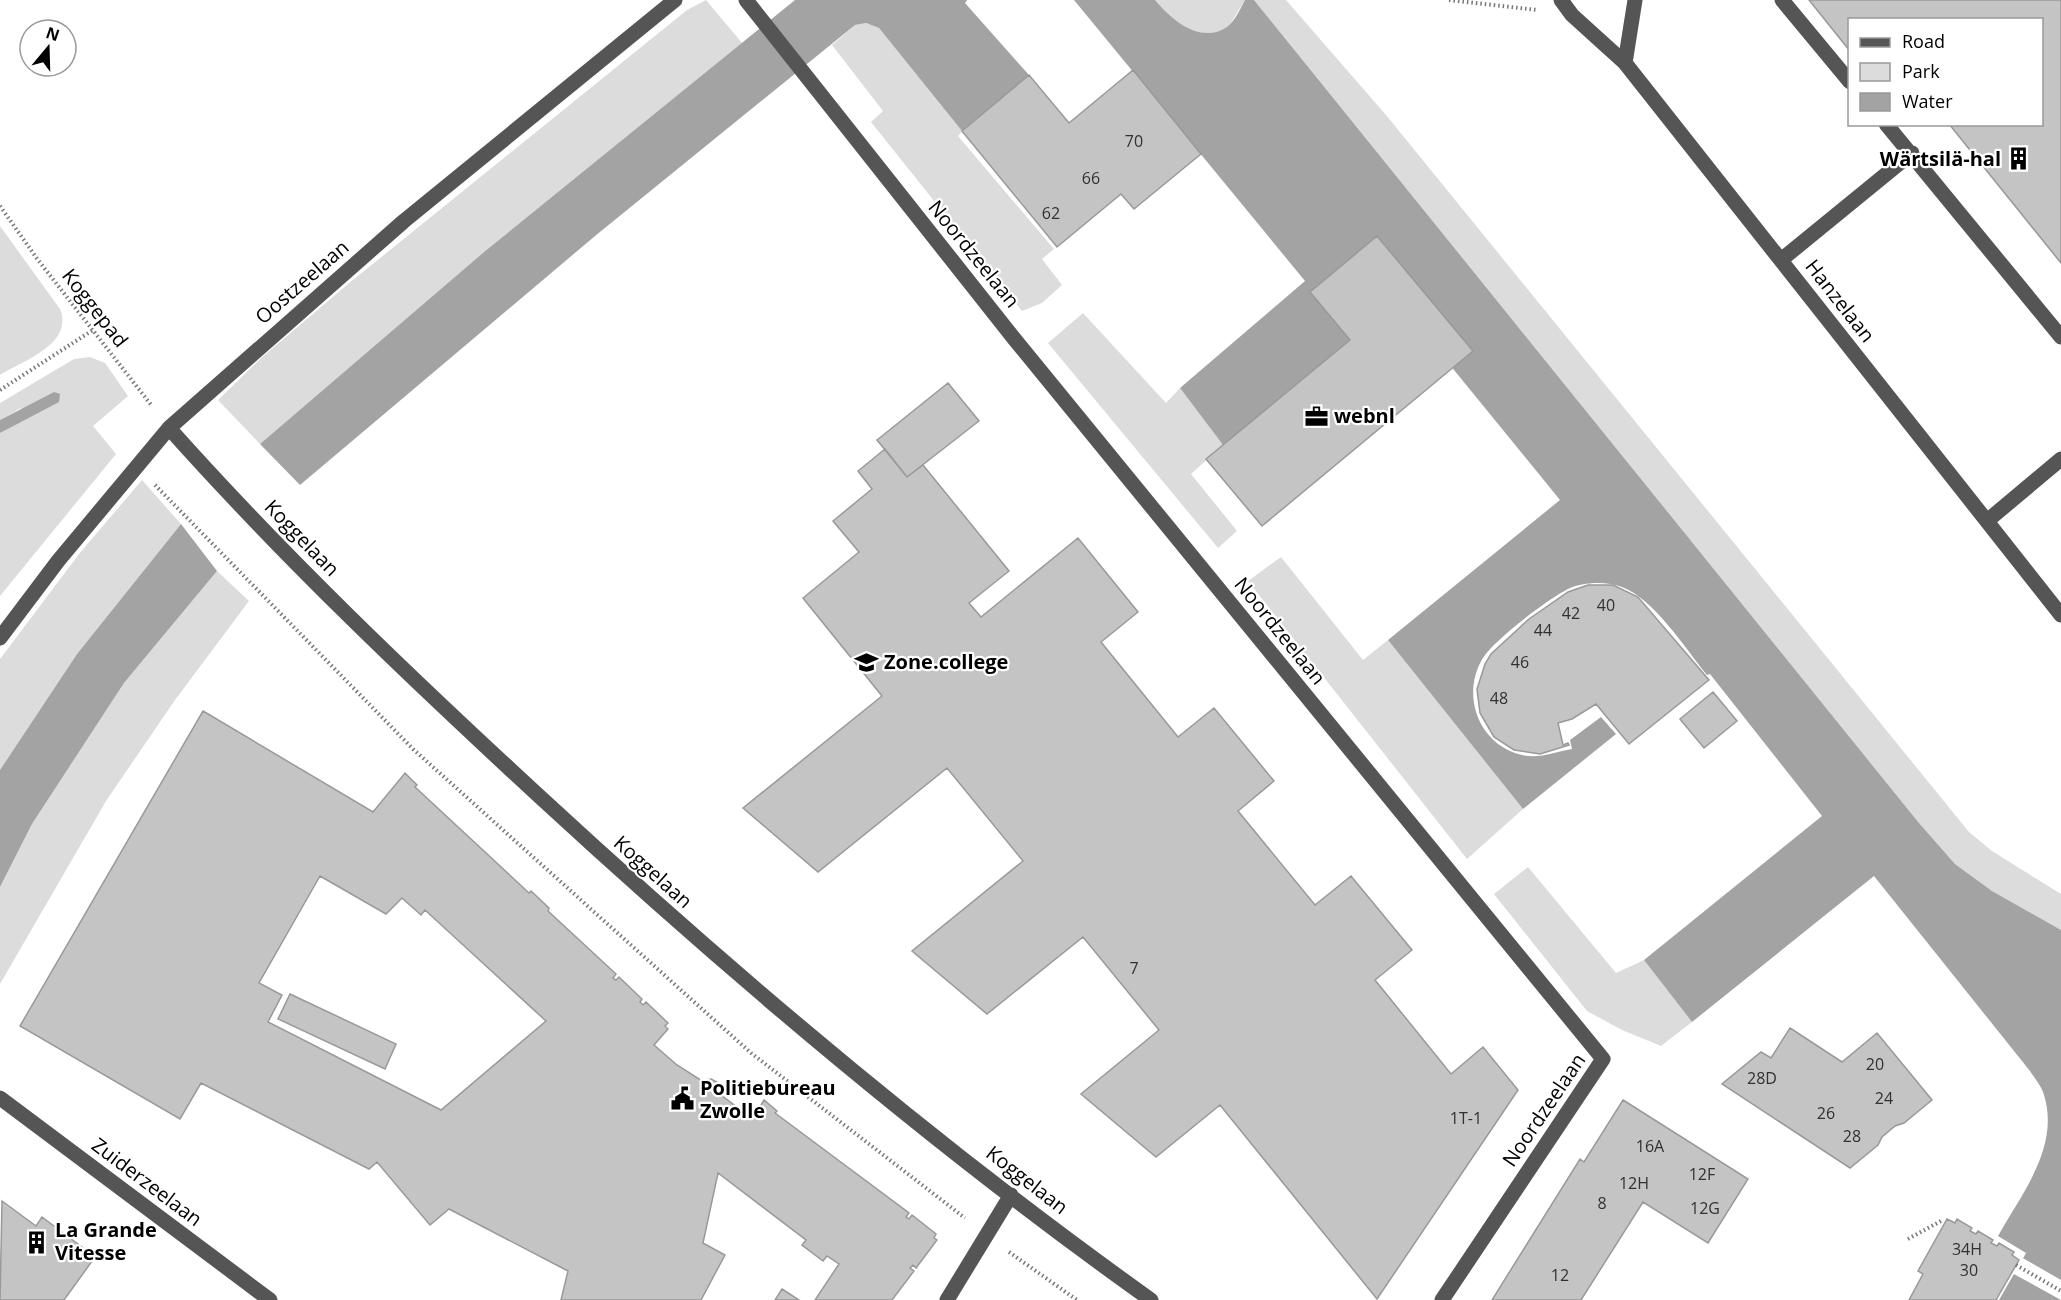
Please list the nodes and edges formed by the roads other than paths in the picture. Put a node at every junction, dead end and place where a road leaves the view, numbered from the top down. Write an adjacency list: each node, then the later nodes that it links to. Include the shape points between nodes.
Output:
1 (675, 0): 12 (street, Oostzeelaan, via 404,220)
2 (746, 0): 22 (street, Noordzeelaan, via 1016,341 1603,1059)
3 (1635, 0): 6 (street)
4 (1782, 0): 7 (street)
5 (1562, 1): 6 (street, Hanzelaan)
6 (1625, 63): 10 (street, Hanzelaan)
7 (1848, 80)
8 (1888, 126): 9 (street)
9 (1912, 153): 10 (street); 11 (street)
10 (1780, 260): 14 (street, Hanzelaan)
11 (2061, 337)
12 (169, 428): 16 (street, Oostzeelaan); 18 (street, Koggelaan, via 280,549 425,691 641,891 776,1007)
13 (2061, 459): 14 (street)
14 (1987, 521): 15 (street, Hanzelaan)
15 (2061, 615)
16 (0, 638)
17 (0, 1098): 19 (street, Zuiderzeelaan)
18 (1011, 1195): 20 (street); 21 (street, Koggelaan)
19 (270, 1300)
20 (947, 1300)
21 (1151, 1300)
22 (1442, 1300)

